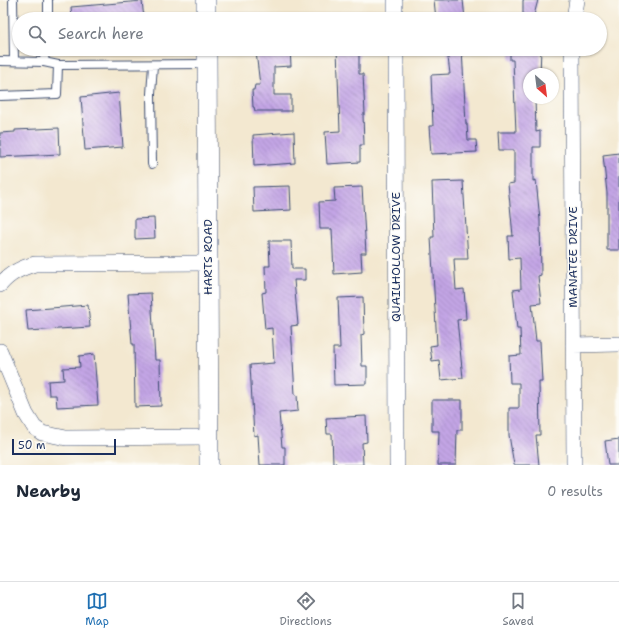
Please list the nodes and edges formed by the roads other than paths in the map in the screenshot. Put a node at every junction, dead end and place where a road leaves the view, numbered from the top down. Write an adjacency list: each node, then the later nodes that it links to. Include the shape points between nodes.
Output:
1 (13, 0): 6 (lane)
2 (48, 0): 7 (lane)
3 (206, 0): 8 (street)
4 (395, 0): 9 (street)
5 (577, 0): 10 (street)
6 (13, 12)
7 (48, 12)
8 (206, 12)
9 (396, 12)
10 (575, 12)
11 (14, 56): 17 (lane)
12 (44, 56): 18 (lane)
13 (207, 56): 20 (lane); 23 (street, HARTS ROAD)
14 (396, 56): 30 (street, QUAILHOLLOW DRIVE)
15 (572, 56): 26 (street, MANATEE DRIVE)
16 (0, 61): 17 (lane)
17 (14, 61): 18 (lane)
18 (44, 62): 19 (lane)
19 (58, 65): 20 (lane); 21 (lane, via 57,94)
20 (153, 65): 22 (lane)
21 (0, 96)
22 (152, 164)
23 (208, 263): 24 (street, via 36,264 20,269); 28 (street, HARTS ROAD)
24 (0, 285)
25 (619, 344): 26 (street)
26 (573, 345): 31 (street, MANATEE DRIVE)
27 (0, 351): 28 (street, via 26,414 34,427 42,433 66,438)
28 (209, 437): 29 (street, HARTS ROAD)
29 (209, 465)
30 (397, 465)
31 (574, 465)

